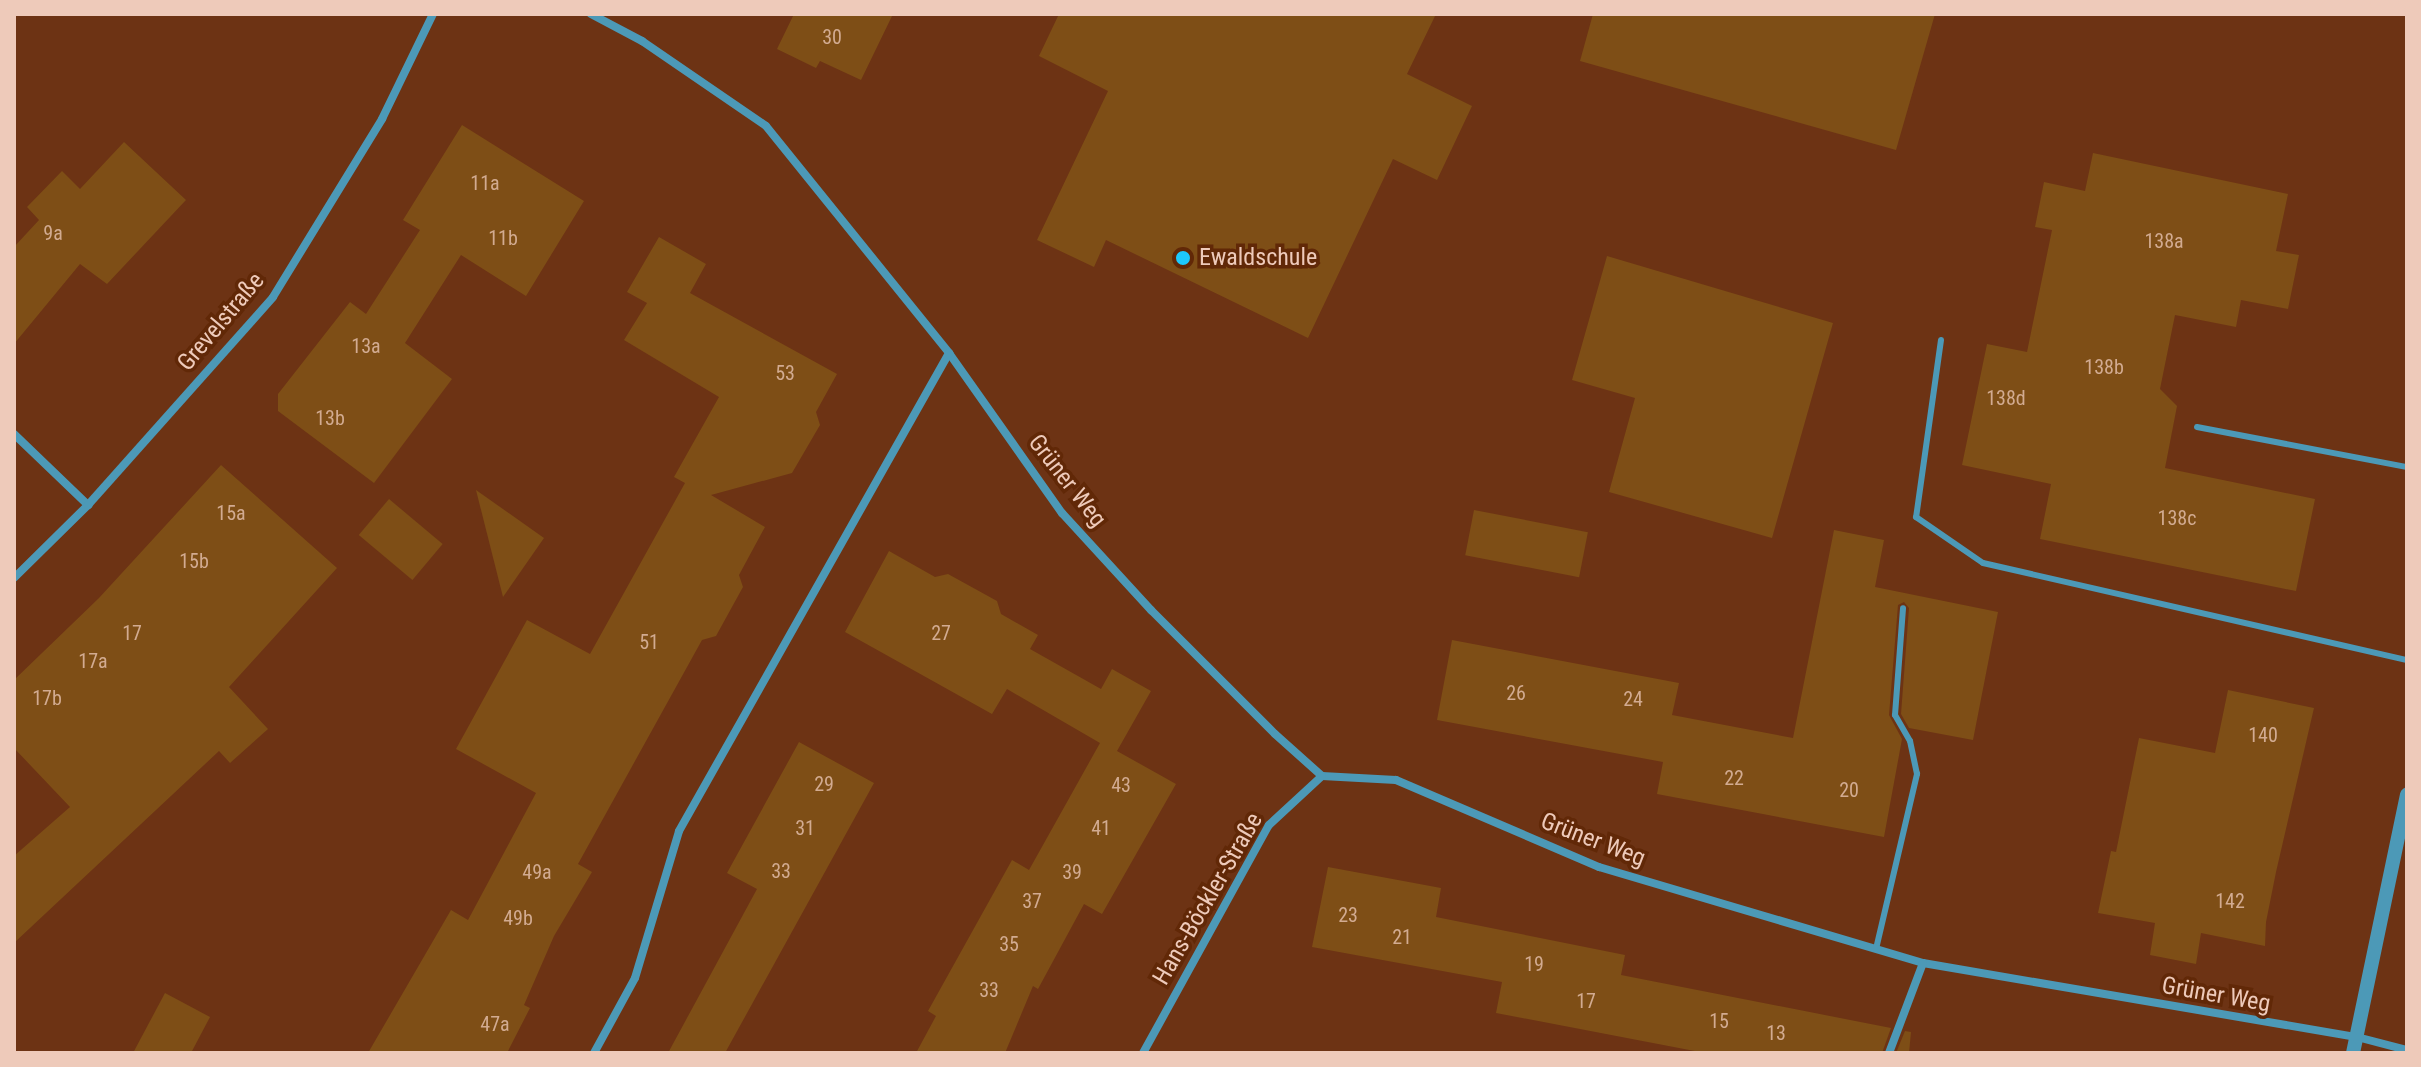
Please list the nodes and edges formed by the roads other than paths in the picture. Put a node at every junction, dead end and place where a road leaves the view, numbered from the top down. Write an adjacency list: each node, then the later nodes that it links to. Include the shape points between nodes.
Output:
1 (433, 14): 8 (street, Grevelstraße, via 382,119 273,297)
2 (591, 14): 4 (street, Grüner Weg, via 642,41 766,126)
3 (1941, 340): 11 (lane, via 1916,517 1983,563)
4 (949, 353): 12 (street, Grüner Weg, via 1062,513 1151,610); 18 (street, via 679,831 635,978)
5 (2197, 427): 7 (lane)
6 (14, 434): 8 (street)
7 (2407, 467)
8 (88, 505): 9 (street, Grevelstraße)
9 (14, 578)
10 (1903, 608): 14 (lane, via 1895,715 1910,741 1917,774)
11 (2407, 660)
12 (1322, 776): 14 (street, Grüner Weg, via 1396,780 1599,867); 19 (street, Hans-Böckler-Straße, via 1269,825)
13 (2407, 795): 16 (street)
14 (1876, 949): 15 (street, Grüner Weg)
15 (1923, 963): 16 (street, Grüner Weg); 20 (street)
16 (2357, 1037): 17 (street, Grüner Weg); 21 (street)
17 (2407, 1050)
18 (594, 1053)
19 (1143, 1053)
20 (1889, 1053)
21 (2353, 1053)

